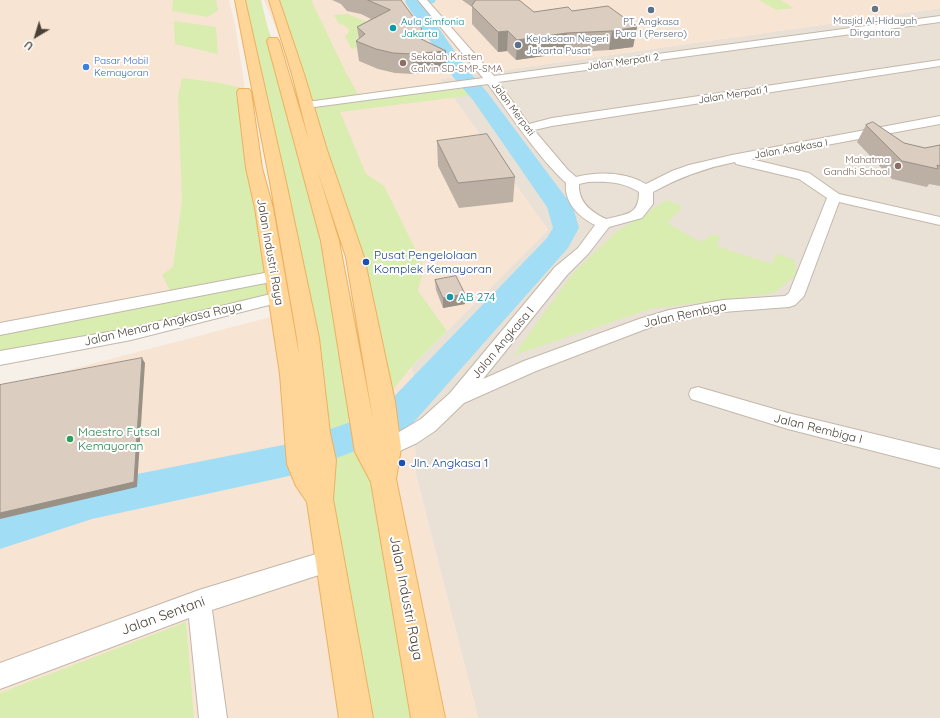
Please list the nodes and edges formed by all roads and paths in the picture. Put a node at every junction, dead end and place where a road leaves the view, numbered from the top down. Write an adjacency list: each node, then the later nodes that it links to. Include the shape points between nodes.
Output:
1 (229, 0): 8 (main road, Jalan Industri Raya)
2 (240, 0): 8 (main road, Jalan Industri Raya)
3 (261, 0): 7 (main road, Jalan Industri Raya, via 268,29)
4 (274, 0): 7 (main road, Jalan Industri Raya, via 280,24)
5 (425, 4): 10 (street, Jalan Merpati)
6 (940, 19): 10 (street, Jalan Merpati 2)
7 (281, 43): 11 (main road, Jalan Industri Raya)
8 (241, 45): 11 (main road, Jalan Industri Raya); 19 (main road, Jalan Industri Raya, via 254,168)
9 (940, 63): 13 (street, Jalan Merpati 1)
10 (491, 80): 11 (street, Jalan Merpati 2); 13 (street, Jalan Merpati)
11 (283, 108): 18 (main road, Jalan Industri Raya); 22 (main road, Jalan Industri Raya); 23 (main road, Jalan Industri Raya)
12 (940, 120): 14 (street, Jalan Angkasa I)
13 (526, 128): 15 (street, Jalan Merpati)
14 (732, 159): 16 (street, Jalan Angkasa I, via 677,174); 17 (street, via 804,176)
15 (573, 182): 16 (street, via 588,178 616,178 637,184); 21 (street, via 573,195 580,208)
16 (646, 190): 21 (street, via 646,204 637,215)
17 (834, 197): 20 (street); 29 (street, Jalan Rembiga, via 796,296 789,301 723,306 645,323 530,366)
18 (282, 205): 19 (main road); 30 (main road, Jalan Industri Raya, via 308,338)
19 (264, 208): 24 (main road, Jalan Industri Raya)
20 (940, 223)
21 (604, 224): 29 (street, Jalan Angkasa I, via 583,251 561,271)
22 (330, 241): 23 (main road); 31 (main road, Jalan Industri Raya, via 358,406)
23 (355, 257): 31 (main road, Jalan Industri Raya, via 383,402)
24 (275, 276): 25 (main road, Jalan Industri Raya); 26 (street, Jalan Menara Angkasa Raya)
25 (279, 297): 27 (street, Jalan Menara Angkasa Raya, via 131,334); 30 (main road, Jalan Industri Raya, via 291,374)
26 (0, 329)
27 (0, 358)
28 (698, 394): 32 (street, Jalan Rembiga I, via 777,418)
29 (457, 398): 31 (street, Jalan Angkasa I, via 410,438)
30 (307, 434): 33 (main road, Jalan Industri Raya, via 311,462 306,478 320,499)
31 (380, 441): 38 (main road, Jalan Industri Raya, via 367,452 383,479)
32 (940, 459)
33 (329, 561): 34 (street, Jalan Sentani); 37 (main road, Jalan Industri Raya)
34 (200, 602): 35 (street, Jalan Sentani); 36 (street)
35 (0, 676)
36 (213, 718)
37 (356, 718)
38 (428, 718)

